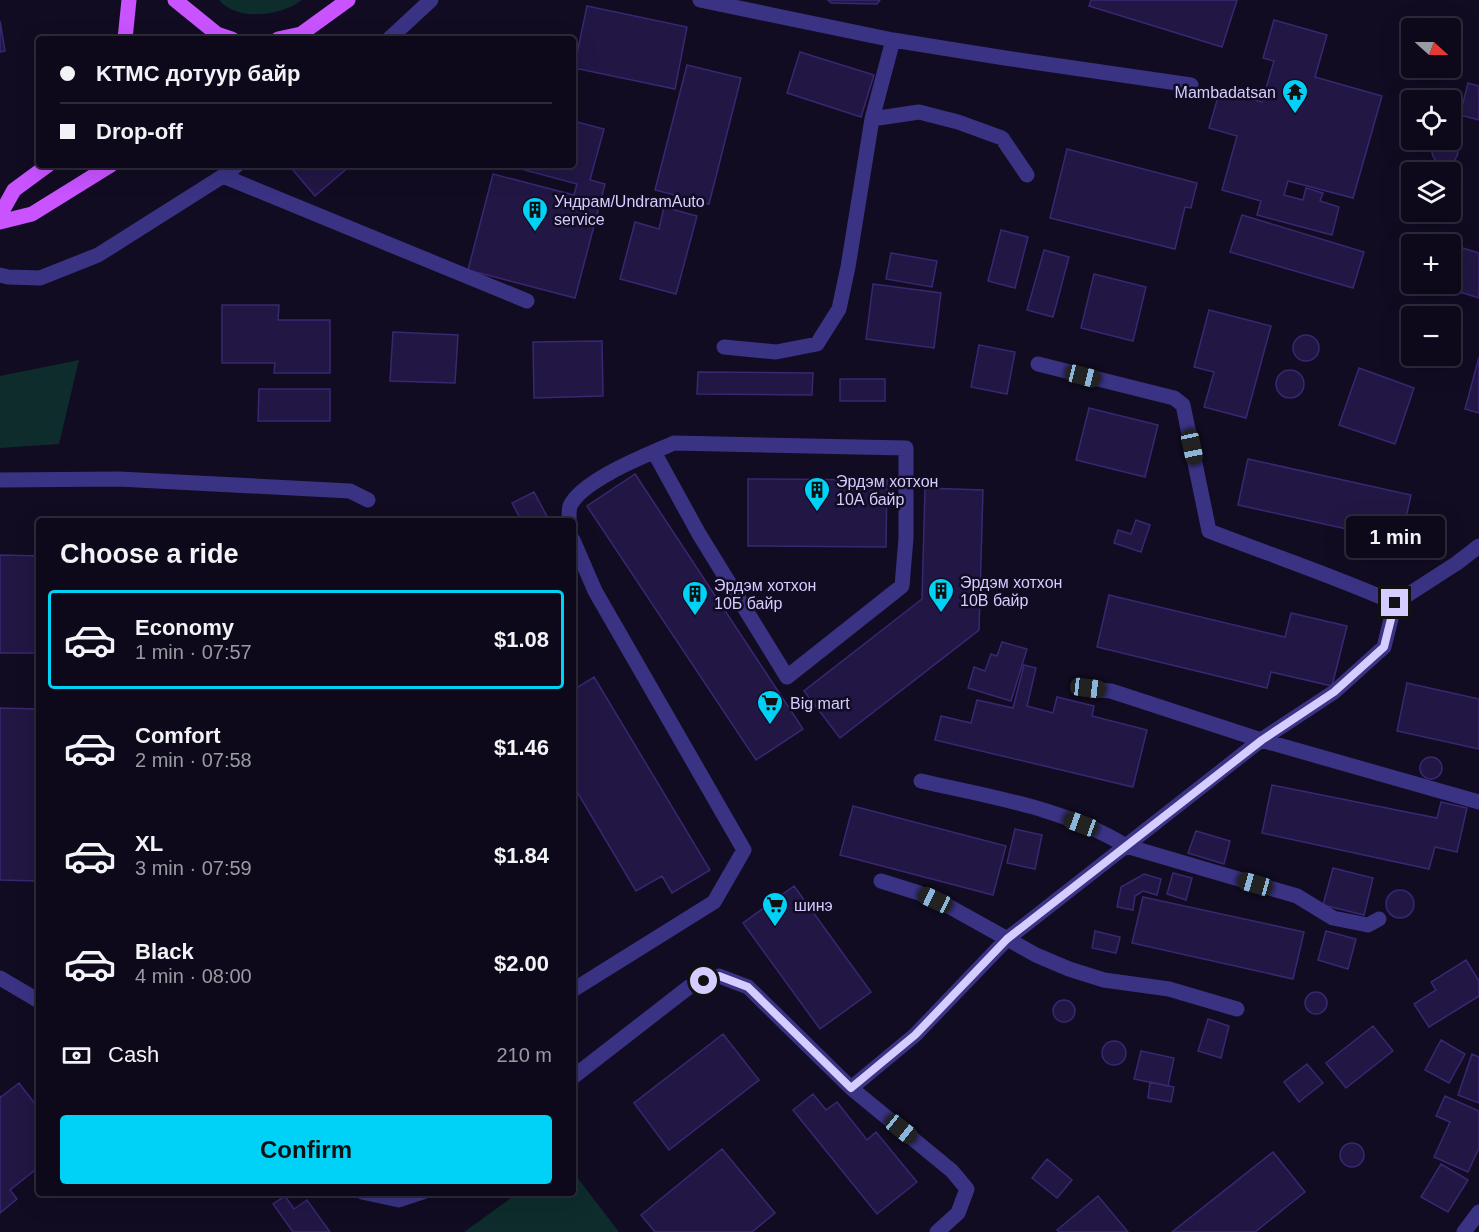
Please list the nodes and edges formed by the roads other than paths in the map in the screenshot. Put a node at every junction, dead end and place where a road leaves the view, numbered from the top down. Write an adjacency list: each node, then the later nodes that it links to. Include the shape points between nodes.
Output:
1 (129, 0): 6 (main road)
2 (175, 0): 7 (main road)
3 (348, 0): 8 (main road)
4 (431, 0): 9 (street)
5 (699, 0): 10 (street)
6 (125, 36)
7 (225, 36)
8 (297, 36)
9 (392, 36)
10 (893, 40): 11 (street); 12 (street)
11 (1191, 85)
12 (872, 119): 16 (street, via 919,112 958,122 1002,138); 22 (street, via 839,309 817,344 777,352)
13 (44, 168): 18 (main road, via 14,190)
14 (106, 168): 19 (main road, via 32,214)
15 (233, 168): 17 (street)
16 (1027, 175)
17 (223, 176): 20 (street, via 98,255 40,278); 21 (street)
18 (0, 215)
19 (0, 222)
20 (0, 275)
21 (527, 301)
22 (724, 347)
23 (1038, 364): 30 (street, via 1174,399 1183,405 1209,531)
24 (654, 452): 24 (street, via 674,443 906,448 902,586 787,677); 27 (street, via 590,483 570,506)
25 (0, 480): 26 (street, via 119,479 350,491)
26 (368, 500)
27 (568, 518)
28 (1479, 546): 30 (street)
29 (576, 547): 40 (street, via 595,591 744,850 714,902)
30 (1395, 603): 32 (street, via 1384,647 1334,692)
31 (1088, 688): 32 (street, via 1111,691)
32 (1262, 740): 34 (street); 35 (street)
33 (921, 781): 35 (street, via 1039,808 1105,833)
34 (1479, 802)
35 (1126, 846): 37 (street, via 1298,896 1333,918 1368,925); 38 (street)
36 (881, 881): 38 (street, via 940,902)
37 (1380, 919)
38 (1007, 939): 42 (street, via 1036,955 1104,980 1169,989); 44 (street, via 915,1035)
39 (0, 978): 41 (street)
40 (576, 988)
41 (36, 999)
42 (1237, 1009)
43 (576, 1075): 44 (street, via 689,987 719,976 748,987)
44 (851, 1088): 48 (street, via 952,1171 967,1189 958,1213)
45 (380, 1196): 46 (street, via 399,1200)
46 (411, 1196)
47 (1479, 1212): 49 (street)
48 (937, 1232)
49 (1464, 1232)

